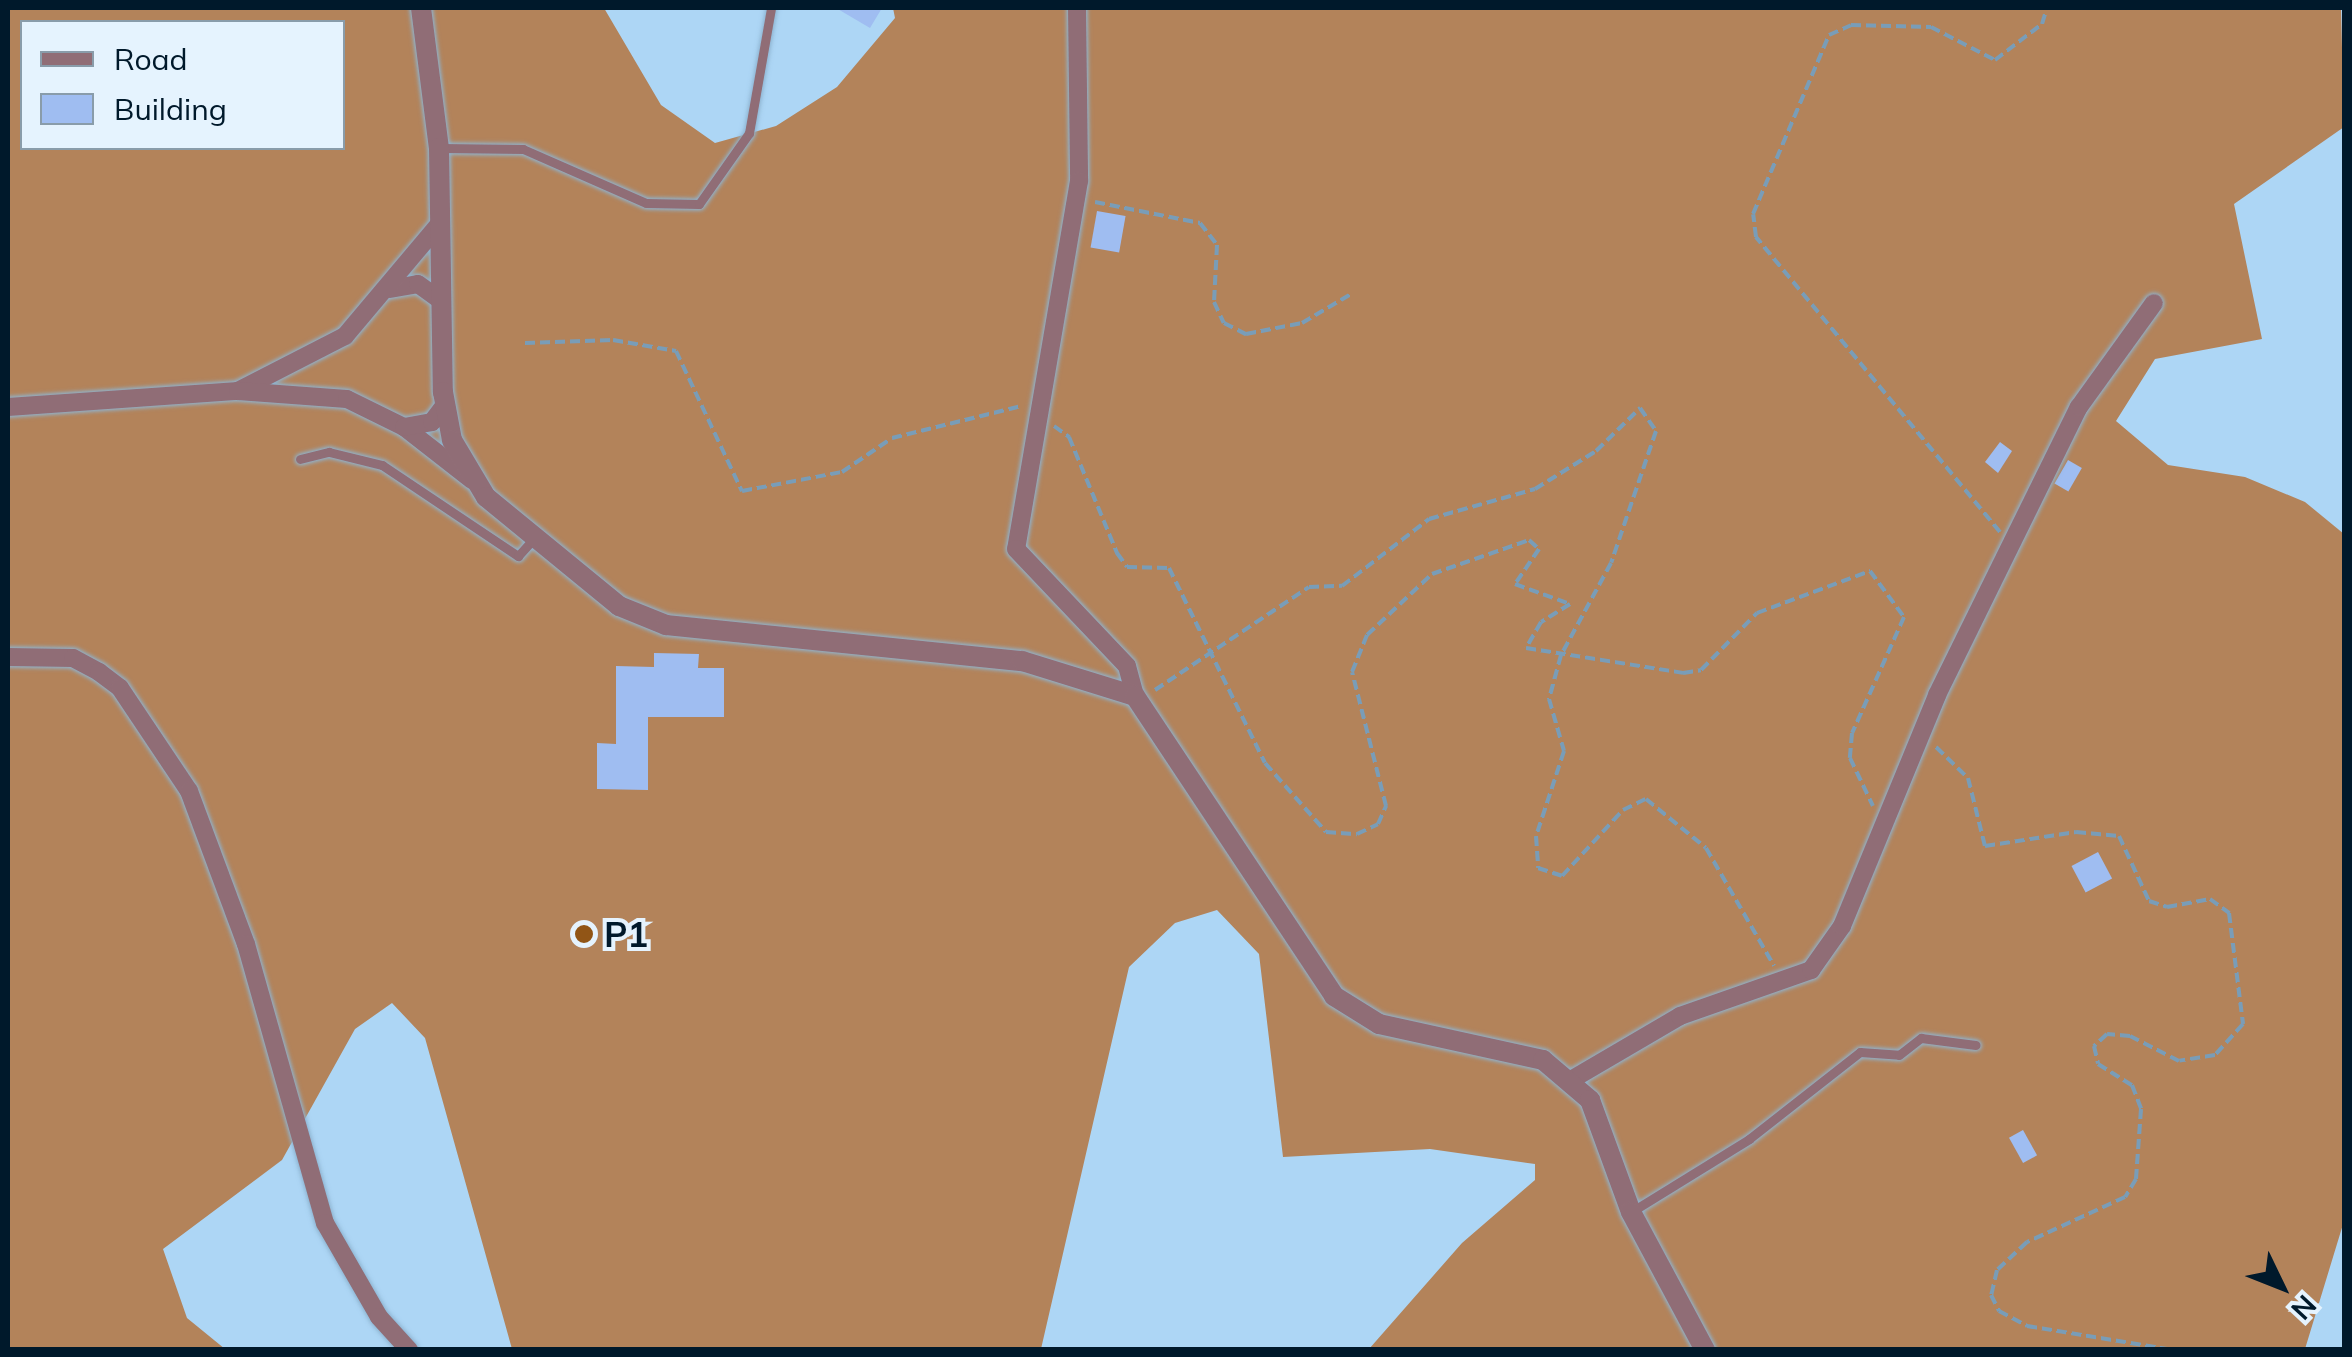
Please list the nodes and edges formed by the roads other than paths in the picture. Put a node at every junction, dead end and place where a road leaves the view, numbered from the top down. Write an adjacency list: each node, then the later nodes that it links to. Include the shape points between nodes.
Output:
1 (421, 8): 4 (street)
2 (770, 8): 4 (lane, via 748,133 699,204 646,203 523,149)
3 (1077, 8): 17 (street, via 1076,200 1016,548 1126,666)
4 (439, 148): 5 (street)
5 (440, 223): 6 (street); 7 (street)
6 (390, 289): 7 (street, via 411,282); 9 (street, via 345,336)
7 (440, 301): 10 (street)
8 (2154, 303): 19 (street, via 2079,407 1921,734 1842,926 1811,970 1786,985 1680,1016)
9 (238, 392): 11 (street); 12 (street, via 347,400)
10 (446, 405): 12 (street, via 432,422); 14 (street)
11 (8, 407)
12 (404, 427): 14 (street)
13 (300, 458): 15 (lane, via 329,452 382,465 518,556)
14 (472, 480): 15 (street)
15 (534, 538): 17 (street, via 619,606 666,625 1022,661)
16 (8, 656): 21 (street, via 73,658 99,672 120,688 189,791 246,944 325,1222 379,1318)
17 (1137, 699): 19 (street, via 1334,996 1379,1024 1514,1050)
18 (1976, 1044): 20 (lane, via 1921,1038 1899,1056 1860,1052 1749,1138)
19 (1571, 1080): 20 (street, via 1590,1100)
20 (1632, 1212): 22 (street)
21 (409, 1350)
22 (1705, 1350)

